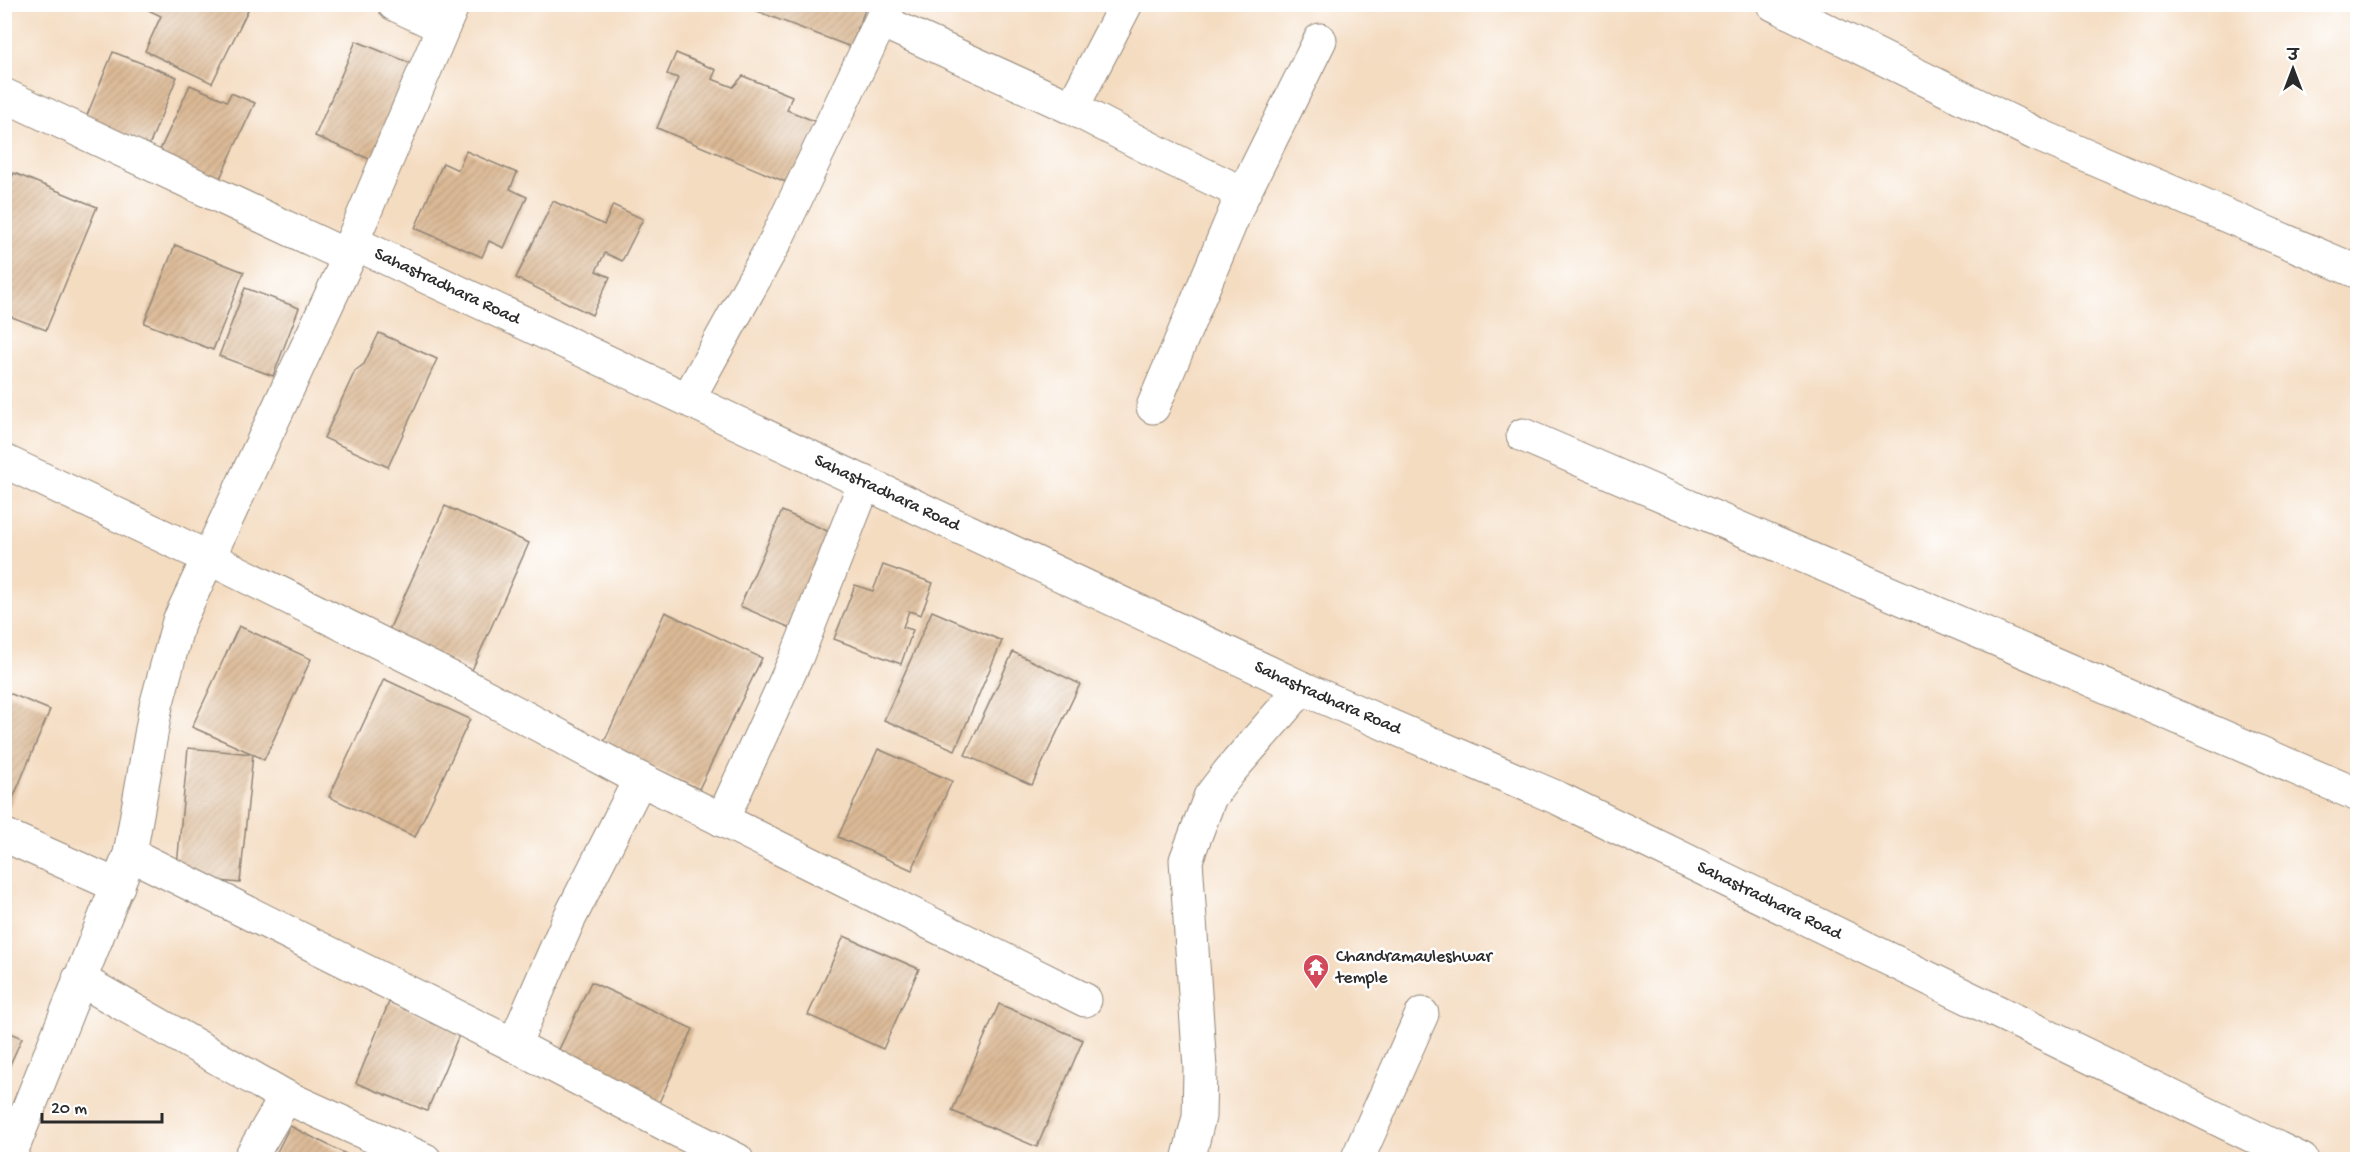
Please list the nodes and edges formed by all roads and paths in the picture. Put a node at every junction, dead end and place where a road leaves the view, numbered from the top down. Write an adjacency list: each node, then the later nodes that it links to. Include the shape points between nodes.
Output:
1 (394, 4): 5 (street)
2 (1126, 4): 8 (street)
3 (1773, 4): 11 (street, via 2036,134)
4 (885, 13): 8 (street); 12 (street, via 776,240)
5 (448, 16): 10 (street)
6 (1320, 40): 9 (street)
7 (4, 95): 10 (street, Sahastradhara Road)
8 (1072, 108): 9 (street, via 1230,186)
9 (1238, 205): 13 (street)
10 (350, 250): 12 (street, Sahastradhara Road); 17 (street)
11 (2358, 272)
12 (687, 399): 16 (street, Sahastradhara Road)
13 (1153, 407)
14 (1523, 435): 20 (street)
15 (4, 460): 17 (street)
16 (865, 482): 18 (street, Sahastradhara Road); 21 (street, via 797,656)
17 (207, 556): 19 (street, via 451,678); 23 (street, via 178,621 167,663)
18 (1302, 688): 34 (street, via 1210,797 1186,860 1200,1068 1199,1117); 36 (street, Sahastradhara Road, via 1560,800)
19 (640, 779): 21 (street); 28 (street, via 569,919)
20 (2358, 795)
21 (722, 820): 26 (street)
22 (4, 835): 24 (street)
23 (130, 854): 24 (street); 28 (street)
24 (118, 886): 25 (street)
25 (79, 979): 29 (street); 30 (street)
26 (1084, 1000)
27 (1422, 1014): 35 (street)
28 (514, 1045): 33 (street)
29 (286, 1097): 31 (street); 32 (street)
30 (7, 1157)
31 (249, 1160)
32 (425, 1160)
33 (737, 1160)
34 (1188, 1160)
35 (1357, 1160)
36 (2302, 1160)

